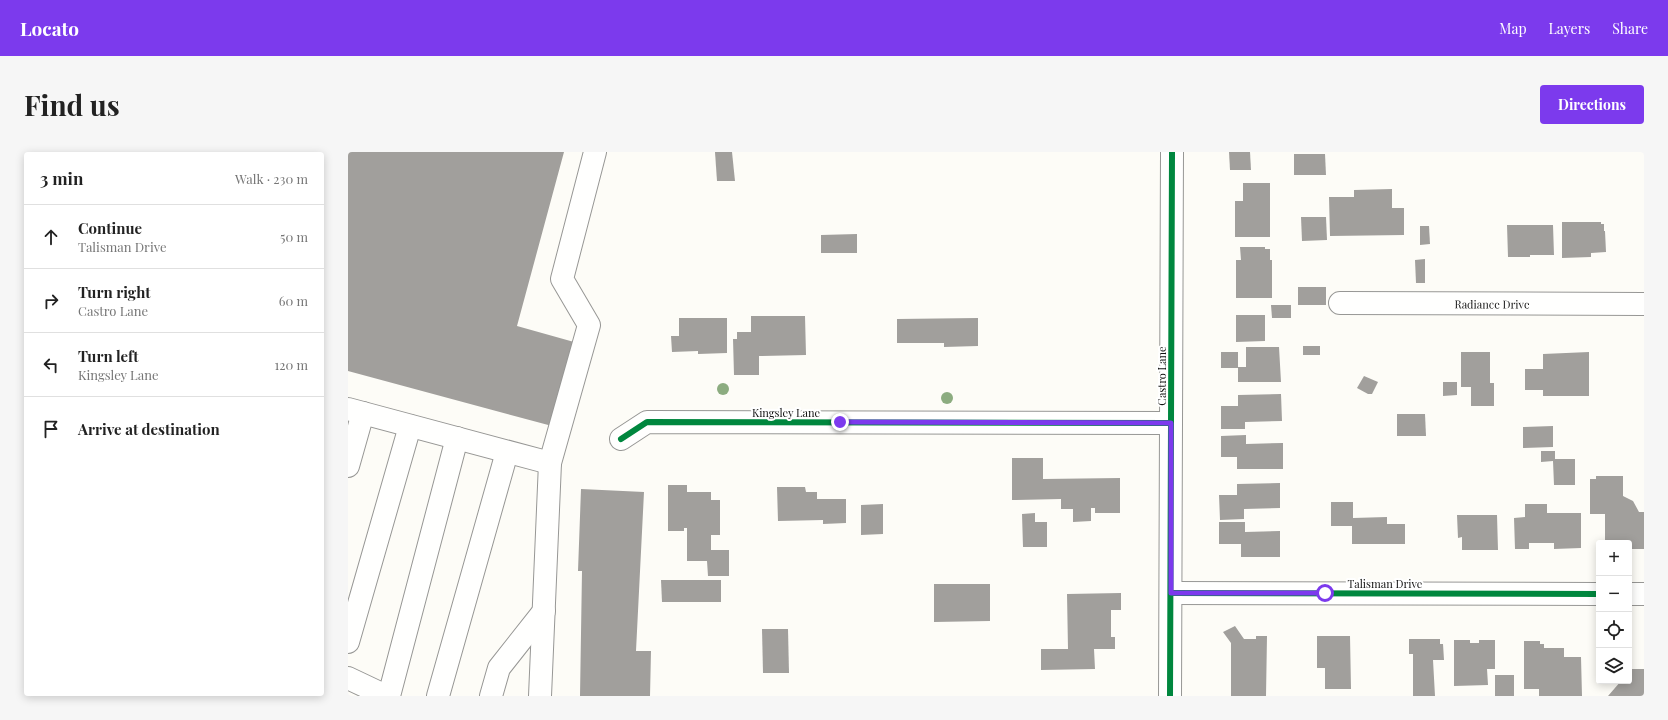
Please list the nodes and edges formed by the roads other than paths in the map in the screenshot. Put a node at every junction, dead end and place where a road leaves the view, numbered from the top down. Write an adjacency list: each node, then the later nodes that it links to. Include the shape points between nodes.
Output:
1 (595, 152): 11 (street, via 562,279 589,324)
2 (1172, 152): 6 (street, Castro Lane)
3 (1340, 303): 4 (street, Radiance Drive)
4 (1644, 304)
5 (356, 411): 7 (street); 12 (street)
6 (1171, 423): 9 (street, Kingsley Lane, via 647,422); 13 (street, Castro Lane)
7 (410, 426): 8 (street); 18 (street)
8 (457, 438): 10 (street); 20 (street)
9 (621, 439)
10 (507, 452): 11 (street); 21 (street)
11 (550, 463): 17 (street)
12 (348, 466)
13 (1171, 593): 14 (street, Talisman Drive); 24 (street, Castro Lane)
14 (1596, 594)
15 (1632, 594): 16 (street)
16 (1644, 594)
17 (544, 611): 22 (street, via 500,668); 23 (street)
18 (348, 642)
19 (348, 678): 20 (street)
20 (387, 696)
21 (438, 696)
22 (491, 696)
23 (540, 696)
24 (1170, 696)

